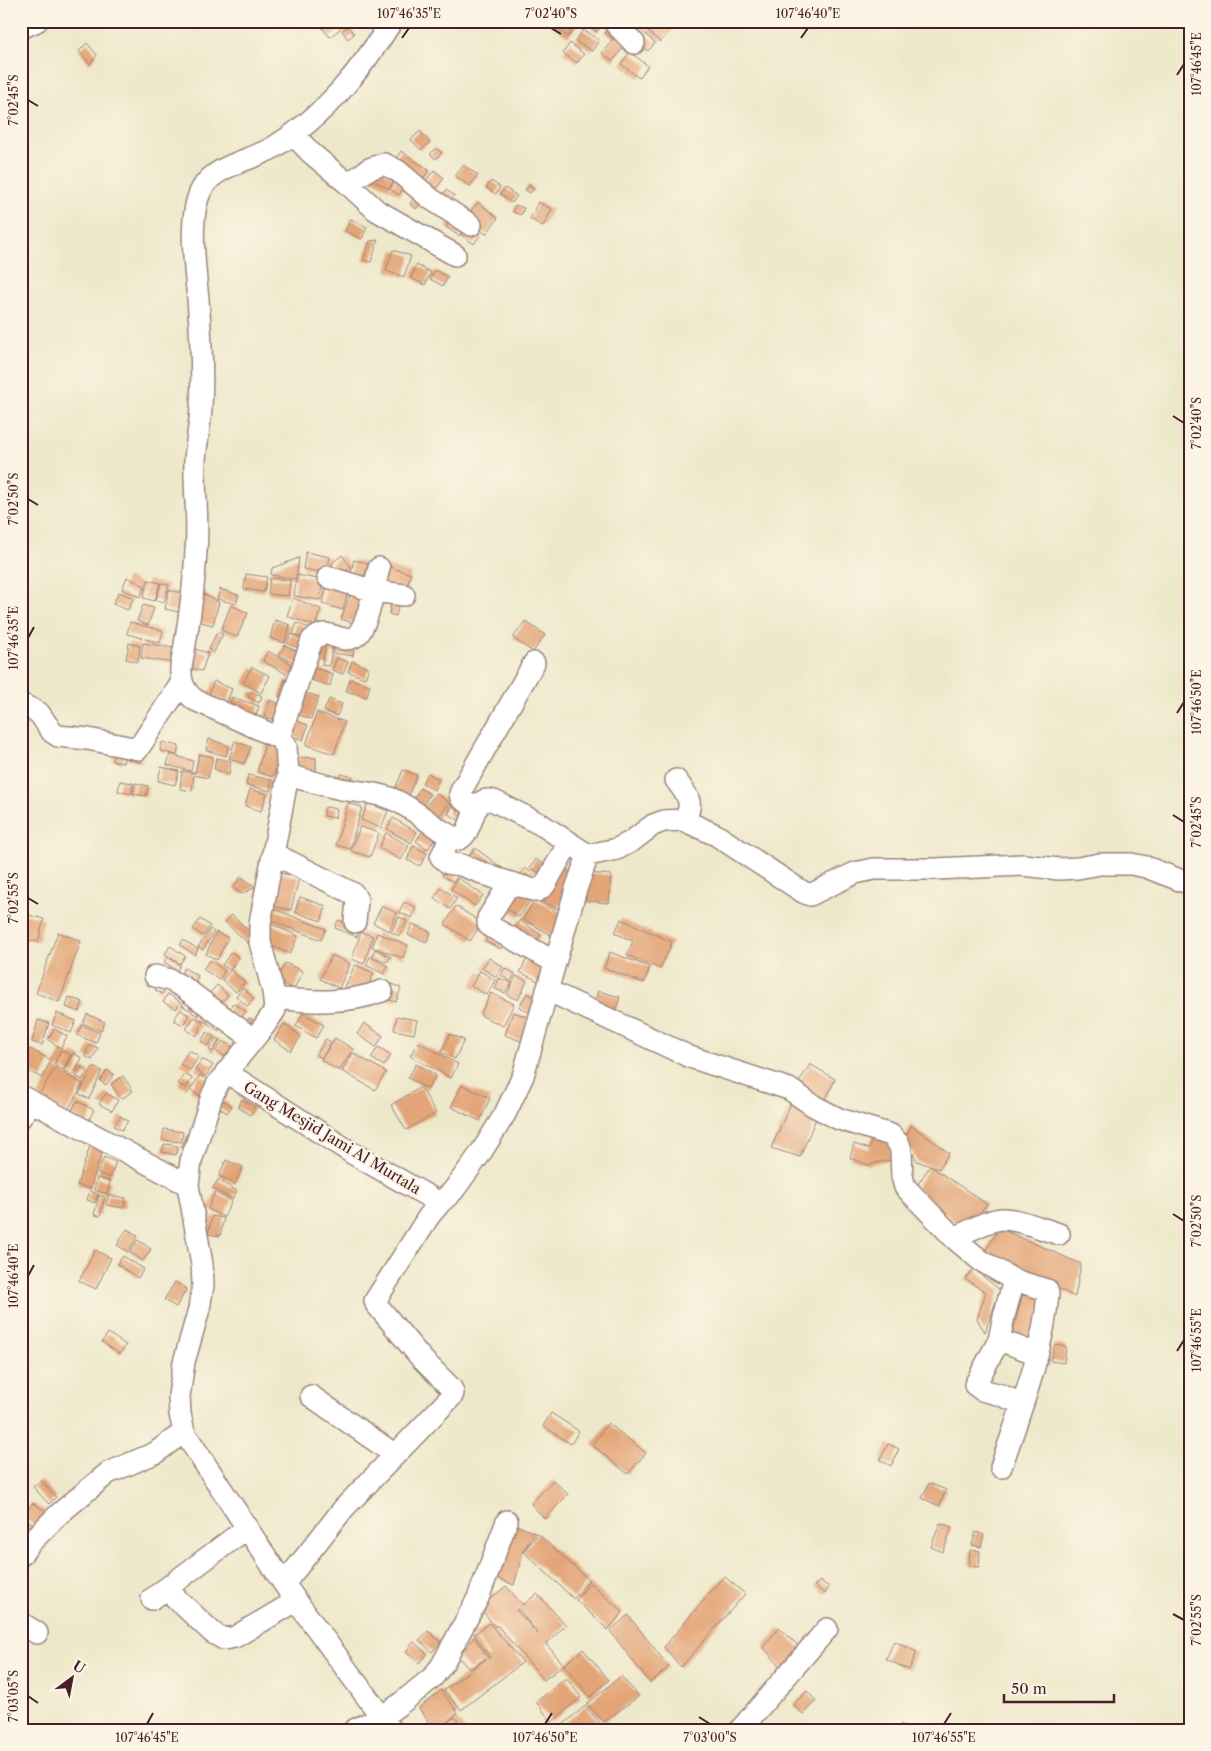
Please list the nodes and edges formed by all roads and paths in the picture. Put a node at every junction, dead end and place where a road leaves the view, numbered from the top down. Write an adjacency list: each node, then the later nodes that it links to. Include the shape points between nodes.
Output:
1 (37, 21): 4 (street)
2 (392, 21): 6 (street, via 340,93)
3 (613, 21): 5 (street)
4 (21, 28)
5 (634, 43)
6 (293, 134): 7 (street); 15 (street, via 274,147 215,174 202,187 198,200 194,254 200,326 201,407 195,461 196,550 181,667)
7 (348, 184): 8 (street, via 369,169 384,164); 9 (street, via 376,210)
8 (471, 225)
9 (455, 255)
10 (379, 568): 12 (street)
11 (328, 577): 12 (street)
12 (374, 590): 13 (street); 17 (street, via 358,634 345,639 328,633 320,634 312,640)
13 (404, 595)
14 (534, 663): 20 (street, via 462,789 461,798)
15 (182, 682): 16 (street, via 136,749 58,736 39,713); 17 (street, via 195,700)
16 (21, 704)
17 (279, 738): 18 (street, via 286,746)
18 (288, 775): 22 (street, via 390,798 406,805); 24 (street)
19 (676, 780): 21 (street, via 689,801 690,811)
20 (477, 808): 22 (street, via 464,836 459,839); 23 (street, via 484,800 494,801)
21 (683, 820): 25 (street, via 664,821 617,849); 27 (street, via 716,835 810,895 855,873 874,869 1023,865 1059,869 1131,864)
22 (451, 836): 26 (street, via 441,857 448,863 461,864)
23 (569, 842): 25 (street); 26 (street, via 544,885 537,891)
24 (274, 854): 28 (street, via 354,894 357,900); 33 (street, via 260,923 260,942)
25 (588, 854): 29 (street)
26 (510, 882): 29 (street, via 488,918 488,924)
27 (1190, 884)
28 (355, 922)
29 (555, 962): 31 (street)
30 (155, 976): 34 (street, via 183,987)
31 (547, 990): 38 (street, via 523,1076 505,1114 470,1169); 40 (street, via 690,1057 770,1081 839,1119 891,1135 901,1151 905,1187)
32 (382, 991): 33 (street, via 346,1000)
33 (274, 998): 34 (street, via 275,1010)
34 (254, 1039): 35 (street)
35 (226, 1072): 37 (street, via 212,1096 204,1119); 38 (street, Gang Mesjid Jami Al Murtala, via 352,1153)
36 (25, 1105): 37 (street)
37 (188, 1185): 46 (street, via 203,1286 179,1396)
38 (440, 1203): 47 (street, via 375,1301 453,1393)
39 (1059, 1234): 40 (street, via 1002,1220 991,1221)
40 (954, 1238): 41 (street, via 980,1260)
41 (1014, 1280): 42 (street); 43 (street, via 1043,1288 1048,1294)
42 (999, 1340): 43 (street); 45 (street, via 976,1386)
43 (1036, 1354): 45 (street)
44 (311, 1396): 47 (street)
45 (1022, 1404): 48 (street)
46 (184, 1432): 50 (street); 51 (street, via 155,1453 108,1473 60,1514)
47 (394, 1454): 52 (street, via 344,1508)
48 (1002, 1467)
49 (507, 1521): 54 (street, via 478,1598 442,1665)
50 (247, 1528): 52 (street); 52 (street, via 159,1594 224,1639 234,1637)
51 (21, 1555)
52 (290, 1592): 54 (street)
53 (827, 1629): 56 (street)
54 (386, 1723): 55 (street)
55 (354, 1730)
56 (740, 1730)

